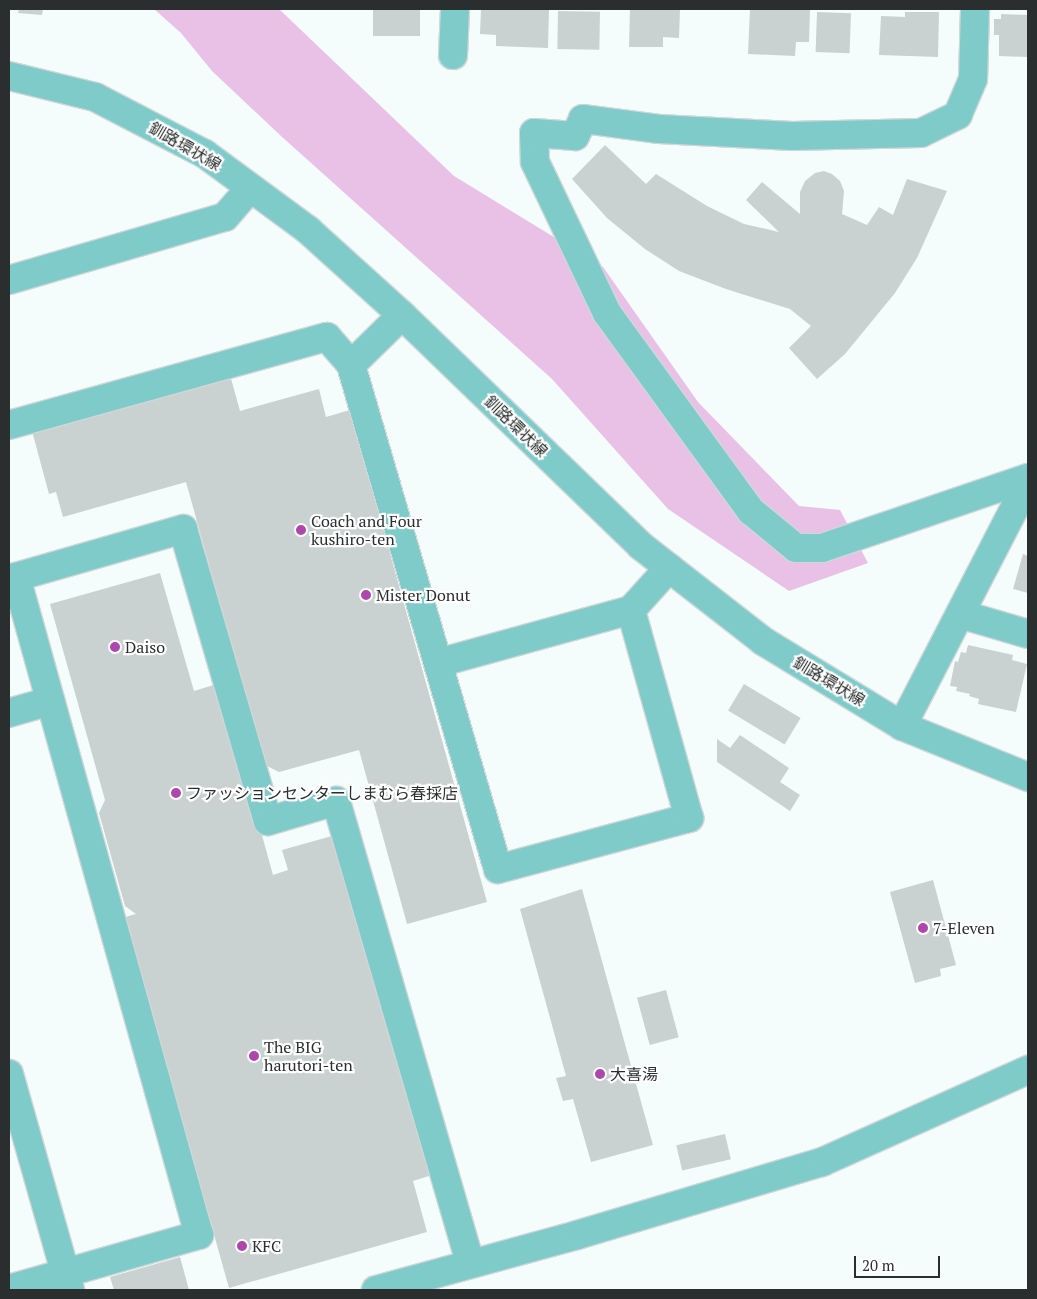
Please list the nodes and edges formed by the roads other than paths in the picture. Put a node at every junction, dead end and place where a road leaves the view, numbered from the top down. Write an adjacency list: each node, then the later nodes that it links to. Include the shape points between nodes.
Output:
1 (455, 9): 3 (street)
2 (975, 9): 10 (street, via 973,79 958,115 921,133 792,136 659,129 583,119 575,136 534,133 535,162 607,313 751,511 796,548 822,548)
3 (454, 55)
4 (9, 76): 5 (street, 釧路環状線, via 95,97 204,154)
5 (250, 188): 6 (street, via 224,217); 7 (street, 釧路環状線, via 308,230)
6 (9, 280)
7 (402, 315): 8 (street); 12 (street, 釧路環状線, via 641,546)
8 (351, 365): 9 (street, via 327,337); 16 (street)
9 (9, 425)
10 (1028, 478)
11 (1028, 482): 14 (street)
12 (669, 568): 13 (street); 19 (street, 釧路環状線, via 763,641)
13 (631, 610): 16 (street); 16 (street, via 689,818 498,869)
14 (960, 614): 15 (street); 19 (street)
15 (1028, 634)
16 (438, 663)
17 (50, 701): 18 (street); 23 (street, via 16,577 183,529 268,821 336,801); 24 (street, via 199,1236)
18 (9, 713)
19 (902, 726): 20 (street, 釧路環状線)
20 (1028, 777)
21 (1028, 1070): 23 (street, via 822,1162 578,1235)
22 (9, 1074): 24 (street)
23 (470, 1263): 26 (street)
24 (68, 1282): 25 (street)
25 (9, 1289)
26 (376, 1290)

